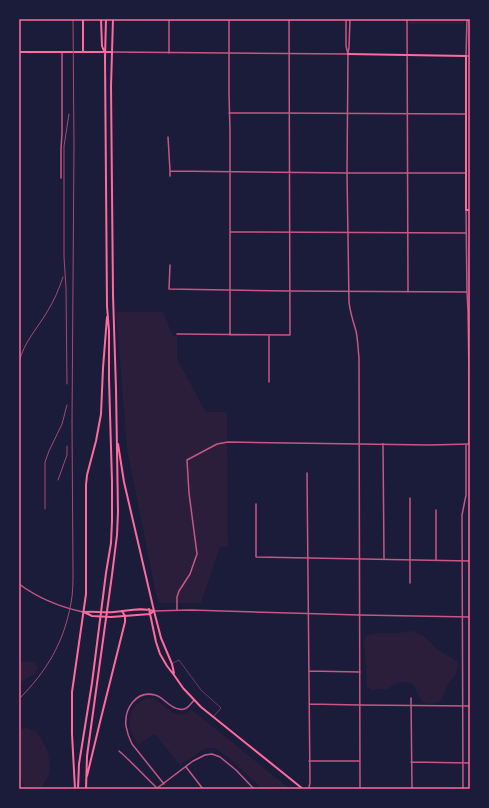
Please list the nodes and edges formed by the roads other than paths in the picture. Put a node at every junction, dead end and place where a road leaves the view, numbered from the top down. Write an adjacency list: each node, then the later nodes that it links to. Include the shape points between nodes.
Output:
1 (83, 19): 14 (main road)
2 (101, 19): 15 (main road, via 102,46)
3 (106, 19): 15 (main road)
4 (113, 19): 16 (main road)
5 (169, 19): 17 (street)
6 (229, 19): 18 (street)
7 (289, 19): 19 (street)
8 (346, 19): 20 (street)
9 (350, 19): 20 (street)
10 (407, 19): 21 (street)
11 (467, 19): 22 (street)
12 (20, 52): 13 (main road)
13 (62, 52): 14 (main road); 41 (street)
14 (83, 52): 15 (main road)
15 (105, 52): 16 (main road); 57 (main road)
16 (112, 52): 17 (street); 64 (main road, via 112,290)
17 (169, 53): 18 (street)
18 (229, 54): 19 (street); 26 (street)
19 (289, 54): 20 (street); 27 (street)
20 (348, 54): 21 (main road); 28 (street)
21 (407, 55): 22 (main road); 29 (street)
22 (466, 56): 23 (street); 24 (main road)
23 (470, 56)
24 (466, 111): 25 (street); 30 (main road)
25 (470, 111)
26 (229, 113): 27 (street); 35 (street)
27 (289, 113): 28 (street); 36 (street)
28 (348, 114): 29 (street); 37 (street)
29 (407, 114): 30 (street); 38 (street)
30 (466, 114): 32 (main road)
31 (168, 137): 34 (street)
32 (466, 156): 33 (street); 39 (main road)
33 (470, 156)
34 (170, 171): 35 (street); 40 (street)
35 (230, 172): 36 (street); 44 (street)
36 (289, 172): 37 (street); 45 (street)
37 (347, 173): 38 (street); 46 (street)
38 (408, 173): 39 (street); 47 (street)
39 (466, 173): 42 (main road)
40 (170, 176)
41 (61, 178)
42 (466, 210): 43 (main road); 48 (street)
43 (470, 210)
44 (230, 232): 45 (street); 52 (street)
45 (289, 232): 46 (street); 53 (street)
46 (348, 232): 47 (street); 54 (street)
47 (408, 233): 48 (street); 55 (street)
48 (466, 233): 49 (street)
49 (466, 264): 50 (street); 56 (street)
50 (470, 264)
51 (170, 265): 52 (street, via 169,289)
52 (230, 290): 53 (street); 60 (street)
53 (289, 291): 54 (street); 61 (street, via 290,334)
54 (348, 291): 55 (street); 65 (street, via 349,309 358,344)
55 (408, 292): 56 (street)
56 (467, 292): 58 (street)
57 (107, 306): 86 (main road, via 101,414 86,485); 116 (main road, via 112,482 111,544 79,764)
58 (469, 307): 62 (street)
59 (178, 334): 60 (street)
60 (230, 334): 61 (street)
61 (269, 334): 63 (street)
62 (470, 375): 68 (street)
63 (269, 382)
64 (117, 434): 85 (main road, via 124,482); 112 (main road, via 117,535 87,756)
65 (359, 444): 66 (street); 74 (street); 83 (street, via 228,442 217,444 187,460 197,554 190,574 179,591)
66 (383, 444): 67 (street); 75 (street)
67 (466, 444): 68 (street); 78 (street)
68 (470, 444)
69 (307, 473): 73 (street)
70 (410, 498): 76 (street)
71 (256, 504): 73 (street, via 256,557)
72 (436, 510): 77 (street)
73 (308, 557): 74 (street); 87 (street)
74 (359, 559): 75 (street); 89 (street)
75 (384, 559): 76 (street)
76 (410, 559): 77 (street); 80 (street)
77 (436, 560): 78 (street)
78 (462, 561): 79 (street); 91 (street)
79 (470, 561)
80 (410, 583)
81 (19, 584): 86 (street, via 48,601)
82 (149, 609): 84 (main road); 85 (main road); 88 (main road)
83 (177, 610): 85 (street); 87 (street)
84 (122, 611): 86 (main road); 90 (main road)
85 (154, 611): 88 (main road); 93 (main road, via 161,638)
86 (84, 612): 90 (main road, via 92,616); 115 (main road, via 72,692)
87 (308, 613): 89 (street); 94 (street)
88 (150, 614): 90 (main road); 96 (main road, via 156,642)
89 (360, 615): 91 (street); 95 (street)
90 (125, 616): 112 (main road)
91 (462, 617): 92 (street); 102 (street)
92 (470, 617)
93 (172, 664): 96 (main road); 104 (lane, via 179,660 202,690 221,708)
94 (309, 671): 95 (street); 99 (street)
95 (360, 672): 100 (street)
96 (174, 675): 98 (main road)
97 (411, 698): 101 (street)
98 (194, 700): 104 (main road); 113 (street, via 180,710 161,697 148,694 138,697 129,707 126,725 132,744)
99 (309, 704): 100 (street); 106 (street)
100 (359, 705): 101 (street); 107 (street)
101 (411, 705): 102 (street); 108 (street)
102 (462, 706): 103 (street); 109 (street)
103 (470, 706)
104 (214, 717): 120 (main road)
105 (119, 750): 114 (street)
106 (309, 761): 107 (street); 121 (street)
107 (360, 761): 122 (street)
108 (411, 762): 109 (street); 123 (street)
109 (462, 763): 110 (street); 124 (street)
110 (470, 763)
111 (186, 767): 113 (street); 118 (street); 119 (street, via 205,755 217,755)
112 (86, 783): 117 (main road)
113 (164, 784): 114 (street)
114 (157, 788)
115 (75, 789)
116 (78, 789)
117 (86, 789)
118 (203, 789)
119 (254, 789)
120 (303, 789)
121 (308, 789)
122 (360, 789)
123 (412, 789)
124 (463, 789)

